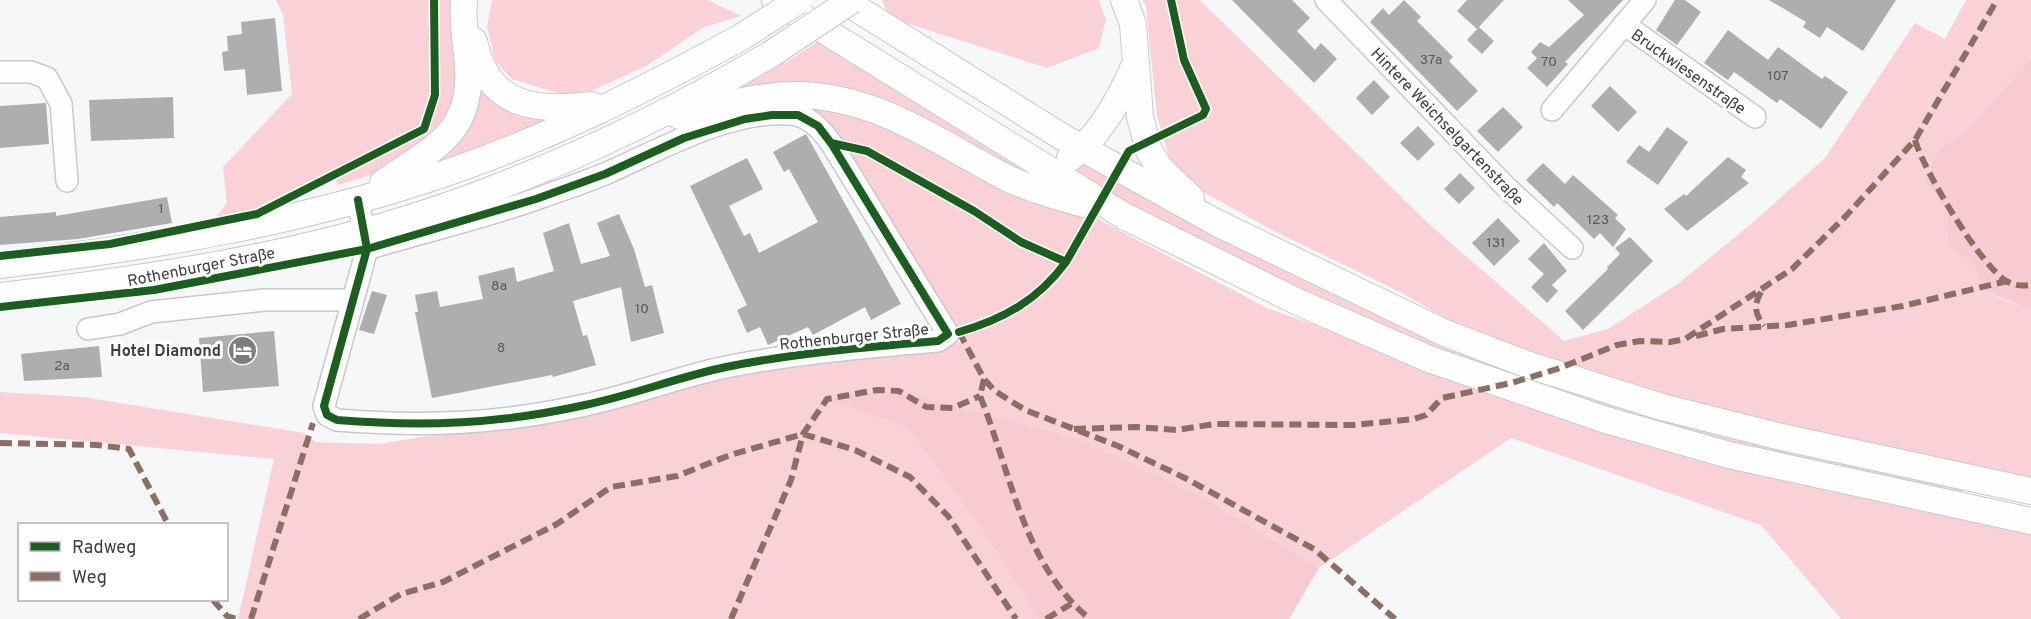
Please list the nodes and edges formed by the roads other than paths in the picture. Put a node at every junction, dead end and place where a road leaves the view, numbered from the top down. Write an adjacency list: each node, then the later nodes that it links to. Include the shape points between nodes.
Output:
1 (464, 0): 20 (main road, via 468,81 463,113 456,127 432,152)
2 (474, 0): 13 (main road, via 472,19 477,52 489,79 501,91 544,109)
3 (774, 0): 18 (main road)
4 (799, 0): 13 (main road, Rothenburger Straße, bridge, via 743,36)
5 (843, 0): 17 (main road)
6 (852, 0): 16 (main road, Rothenburger Straße, bridge, via 771,54)
7 (1124, 0): 11 (main road, via 1133,24)
8 (1326, 0): 24 (street, Hintere Weichselgartenstraße, via 1504,186)
9 (1645, 0): 10 (street, Bruckwiesenstraße)
10 (1624, 24): 14 (street, Bruckwiesenstraße); 15 (street, Bruckwiesenstraße)
11 (1135, 63): 17 (main road, via 1124,89); 22 (main road, via 1140,117 1149,151 1160,168)
12 (0, 72): 19 (street, via 31,72 47,78 61,104)
13 (616, 102): 20 (main road, Rothenburger Straße, via 477,162)
14 (1552, 110)
15 (1755, 117)
16 (647, 123): 21 (main road, via 774,96 798,95 854,104 909,123 1023,185); 23 (main road, Rothenburger Straße)
17 (1083, 148): 18 (main road); 22 (main road)
18 (1052, 172): 21 (main road)
19 (67, 182)
20 (358, 200): 23 (street, Rothenburger Straße); 25 (main road, Rothenburger Straße, via 129,250)
21 (1124, 216): 30 (main road, via 1360,330 1429,359 1606,420 1795,471)
22 (1217, 223): 29 (main road, via 1445,333 1624,396 1777,436)
23 (366, 239): 26 (main road, Rothenburger Straße, via 129,281); 27 (street, Rothenburger Straße); 27 (street, Rothenburger Straße, via 536,199 718,126 772,115 798,115 818,126 831,143 948,334 938,341 823,351 734,366 541,414 472,424 399,425 337,420 327,415 324,406)
24 (1572, 248)
25 (0, 265)
26 (0, 296)
27 (352, 300): 28 (street, via 264,300 151,312 120,324)
28 (88, 329)
29 (2031, 491)
30 (2031, 521)

